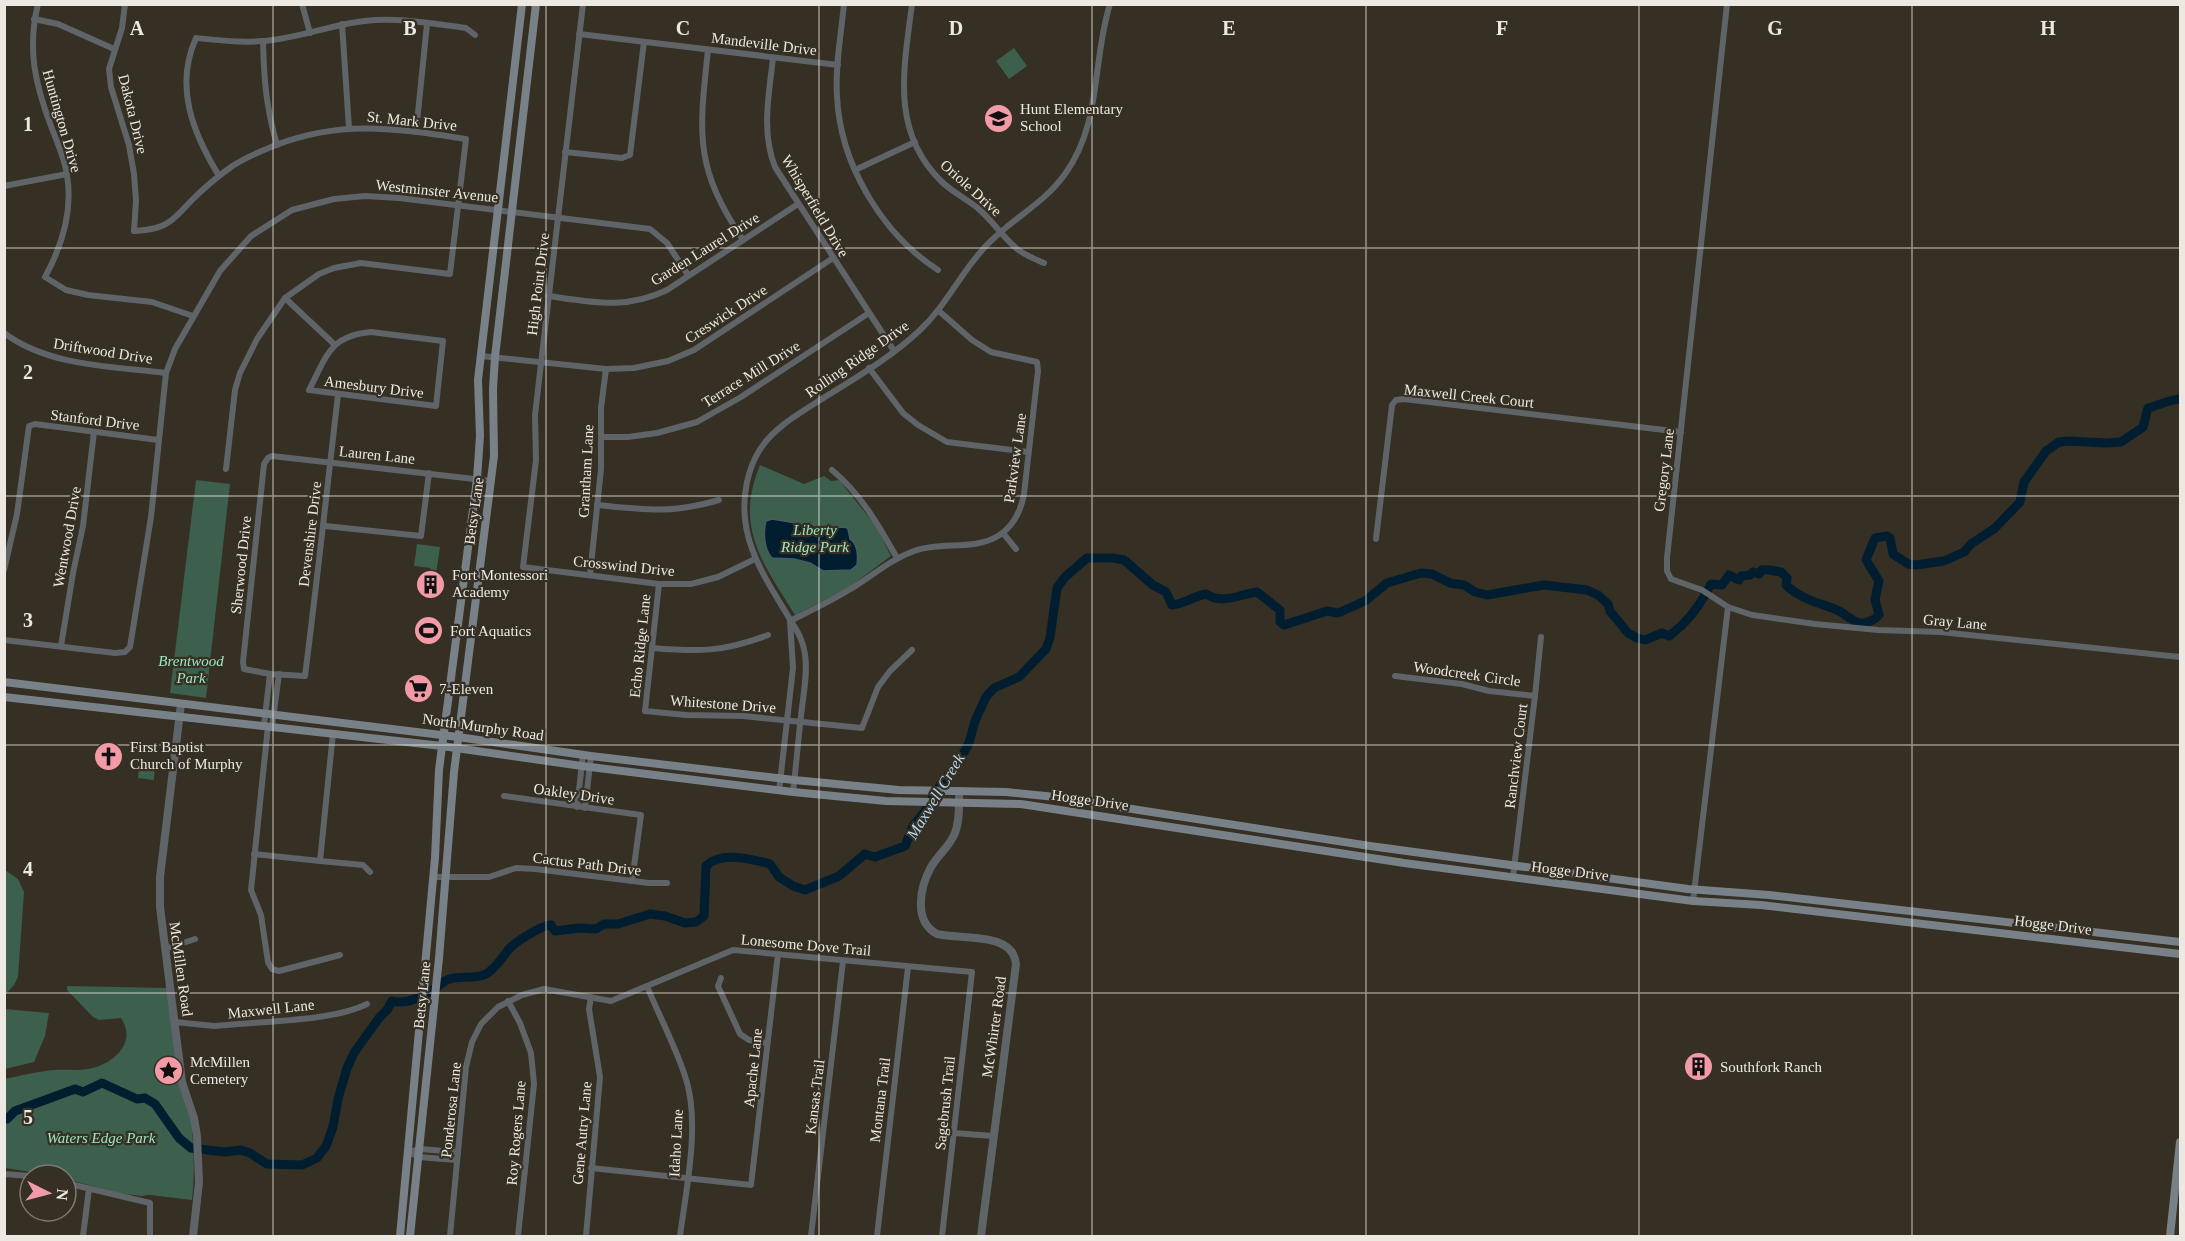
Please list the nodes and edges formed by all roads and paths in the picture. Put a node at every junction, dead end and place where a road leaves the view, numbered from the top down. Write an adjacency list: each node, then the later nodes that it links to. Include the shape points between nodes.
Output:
1 (38, 4): 11 (street, Huntington Drive)
2 (125, 4): 19 (street, Dakota Drive)
3 (302, 4): 14 (street)
4 (522, 4): 23 (main road, Betsy Lane)
5 (536, 4): 24 (main road, Betsy Lane)
6 (583, 4): 15 (street, High Point Drive)
7 (844, 4): 22 (street)
8 (912, 4): 27 (street, Oriole Drive, via 903,89 905,115)
9 (1110, 4): 40 (street, Rolling Ridge Drive, via 1103,29 1094,107 1080,149 1045,197)
10 (1727, 4): 62 (street, Gregory Lane)
11 (34, 19): 19 (street, via 58,24); 31 (street, Huntington Drive, via 32,59 39,95)
12 (342, 24): 13 (street, via 394,20); 14 (street); 25 (street)
13 (427, 24): 16 (street, via 466,28); 26 (street)
14 (310, 33): 17 (street)
15 (579, 34): 18 (street, Mandeville Drive); 29 (street, High Point Drive)
16 (475, 35)
17 (263, 41): 28 (street, via 264,91); 32 (street, via 196,38 186,67 186,90 196,131)
18 (644, 42): 20 (street, Mandeville Drive); 29 (street, via 631,153 618,158)
19 (114, 49): 39 (street, Dakota Drive, via 111,87 134,174)
20 (708, 50): 21 (street, Mandeville Drive); 41 (street, via 703,150 718,198)
21 (773, 58): 22 (street, Mandeville Drive); 34 (street, Whisperfield Drive, via 766,112 767,140 778,173)
22 (838, 65): 30 (street, via 840,124)
23 (512, 87): 24 (main road); 36 (main road, Betsy Lane)
24 (526, 88): 37 (main road, Betsy Lane)
25 (349, 128): 26 (street, St. Mark Drive); 28 (street, St. Mark Drive)
26 (416, 132): 35 (street, St. Mark Drive, via 466,139)
27 (915, 142): 30 (street); 40 (street, Oriole Drive, via 940,180)
28 (277, 145): 32 (street, St. Mark Drive)
29 (565, 152): 38 (street, High Point Drive)
30 (855, 170): 44 (street, via 894,232)
31 (67, 174): 33 (street); 50 (street, Huntington Drive, via 65,230 45,277 66,290 152,302)
32 (219, 176): 39 (street, St. Mark Drive, via 169,222 152,230)
33 (4, 186)
34 (798, 204): 41 (street, Garden Laurel Drive); 42 (street, Whisperfield Drive)
35 (457, 206): 36 (street, Westminster Avenue); 47 (street, via 450,274 361,263 319,274); 50 (street, Westminster Avenue, via 365,196 292,210 252,236 220,271)
36 (498, 210): 37 (street, Westminster Avenue); 54 (main road, Betsy Lane)
37 (512, 212): 38 (street, Westminster Avenue); 55 (main road, Betsy Lane)
38 (557, 217): 45 (street, Westminster Avenue, via 650,229 667,243); 46 (street, High Point Drive)
39 (134, 231)
40 (1000, 231): 43 (street, Oriole Drive, via 1021,251); 48 (street, Rolling Ridge Drive, via 975,258)
41 (743, 240): 45 (street, Garden Laurel Drive)
42 (833, 258): 49 (street, Whisperfield Drive); 58 (street, Creswick Drive, via 694,350 634,369)
43 (1044, 263)
44 (938, 270)
45 (688, 276): 46 (street, Garden Laurel Drive, via 657,295 627,303)
46 (548, 296): 56 (street, High Point Drive)
47 (285, 298): 52 (street); 68 (street, via 240,373)
48 (939, 311): 53 (street, Rolling Ridge Drive); 65 (street, Parkview Lane, via 991,352 1037,362)
49 (869, 313): 53 (street, Whisperfield Drive); 63 (street, Terrace Mill Drive, via 741,398 697,422 657,433)
50 (193, 316): 59 (street, Westminster Avenue)
51 (4, 333): 59 (street, Driftwood Drive, via 24,346 67,360)
52 (334, 344): 60 (street, Amesbury Drive, via 309,390); 60 (street, Amesbury Drive, via 353,333 371,332 443,341 436,406)
53 (894, 351): 57 (street, Rolling Ridge Drive)
54 (481, 356): 55 (street, Creswick Drive); 71 (main road, Betsy Lane)
55 (495, 357): 56 (street, Creswick Drive); 72 (main road, Betsy Lane)
56 (541, 363): 58 (street, Creswick Drive); 81 (street, High Point Drive, via 535,415 536,460)
57 (869, 368): 65 (street, via 903,413 947,442); 80 (street, Rolling Ridge Drive, via 784,424 759,451 747,482 744,513)
58 (606, 369): 63 (street, Grantham Lane)
59 (166, 373): 64 (street, Westminster Avenue)
60 (338, 395): 66 (street, Devenshire Drive)
61 (94, 432): 64 (street, Stanford Drive); 82 (street, Stanford Drive, via 28,426 17,514); 92 (street, Wentwood Drive, via 83,526)
62 (1681, 432): 77 (street, Maxwell Creek Court, via 1396,400 1392,405); 87 (street, Gregory Lane, via 1667,571 1674,581 1706,592)
63 (601, 437): 74 (street, Grantham Lane)
64 (158, 440): 92 (street, Westminster Avenue, via 132,643 127,651 115,653)
65 (1028, 452): 76 (street, Parkview Lane, via 1020,511)
66 (330, 462): 67 (street, Lauren Lane, via 272,456); 70 (street, Lauren Lane); 75 (street, Devenshire Drive)
67 (264, 464): 98 (street, Sherwood Drive, via 243,662 244,669)
68 (226, 469)
69 (832, 470): 79 (street, via 869,511)
70 (429, 473): 71 (street, Lauren Lane); 75 (street, via 421,536)
71 (477, 479): 72 (street, Lauren Lane); 83 (main road, Betsy Lane)
72 (492, 481): 84 (main road, Betsy Lane)
73 (719, 500): 74 (street, via 676,510)
74 (597, 504): 85 (street, Grantham Lane)
75 (325, 525): 99 (street, Devenshire Drive, via 305,676)
76 (1003, 533): 78 (street); 79 (street, via 984,542 927,547)
77 (1376, 539)
78 (1016, 549)
79 (897, 558): 88 (street, via 848,591)
80 (755, 559): 86 (street, Crosswind Drive, via 703,581); 88 (street, Rolling Ridge Drive)
81 (523, 567): 85 (street, Crosswind Drive)
82 (4, 570)
83 (465, 572): 84 (main road); 95 (main road, Betsy Lane)
84 (479, 573): 97 (main road, Betsy Lane)
85 (590, 575): 86 (street, Crosswind Drive)
86 (659, 584): 93 (street, Echo Ridge Lane)
87 (1728, 607): 96 (street, Gray Lane, via 1752,615 1815,624 1946,632); 140 (street)
88 (790, 621): 108 (street, Rolling Ridge Drive, via 793,668); 109 (street, Rolling Ridge Drive, via 799,632 805,654)
89 (768, 635): 93 (street, via 741,646 716,650)
90 (1541, 637): 102 (street, Ranchview Court)
91 (4, 640): 92 (street)
92 (61, 646)
93 (652, 648): 105 (street, Echo Ridge Lane)
94 (912, 650): 109 (street, Whitestone Drive, via 879,687 862,728)
95 (453, 656): 97 (main road); 112 (main road, Betsy Lane)
96 (2181, 657)
97 (468, 658): 113 (main road, Betsy Lane)
98 (270, 674): 99 (street); 106 (street)
99 (279, 674): 106 (street)
100 (1395, 676): 102 (street, Woodcreek Circle)
101 (4, 682): 104 (main road, North Murphy Road)
102 (1535, 696): 133 (street, Ranchview Court)
103 (4, 697): 107 (main road, North Murphy Road)
104 (181, 704): 106 (main road, North Murphy Road); 107 (street, McMillen Road)
105 (645, 711): 108 (street, Whitestone Drive)
106 (269, 715): 110 (street); 112 (main road, North Murphy Road)
107 (179, 716): 110 (main road, North Murphy Road); 144 (street, McMillen Road, via 160,877)
108 (787, 720): 109 (street, Whitestone Drive); 118 (street, Rolling Ridge Drive)
109 (800, 722): 119 (street, Rolling Ridge Drive)
110 (268, 726): 111 (main road, North Murphy Road); 130 (street)
111 (333, 733): 114 (main road, North Murphy Road); 132 (street)
112 (444, 735): 113 (main road, North Murphy Road); 114 (main road, Betsy Lane)
113 (458, 737): 115 (main road, Betsy Lane); 116 (main road, North Murphy Road)
114 (442, 746): 115 (main road, North Murphy Road); 135 (main road, Betsy Lane)
115 (456, 748): 117 (main road, North Murphy Road); 137 (main road, Betsy Lane)
116 (587, 755): 117 (street); 118 (main road, North Murphy Road)
117 (586, 767): 120 (main road, North Murphy Road); 125 (street); 126 (street)
118 (780, 778): 119 (main road, North Murphy Road); 120 (street, Rolling Ridge Drive)
119 (794, 780): 121 (main road, North Murphy Road); 122 (street, Rolling Ridge Drive)
120 (779, 791): 122 (main road, North Murphy Road)
121 (955, 791): 124 (street, McWhirter Road); 127 (main road, Hogge Drive, via 1055,797)
122 (793, 792): 124 (main road, North Murphy Road, via 885,801)
123 (504, 796): 125 (street, Oakley Drive)
124 (959, 802): 128 (main road, Hogge Drive, via 1021,804); 159 (street, McWhirter Road, via 955,832 927,876 921,914 926,926 937,934 998,941 1015,956)
125 (577, 807): 126 (street, Oakley Drive)
126 (585, 808): 138 (street, Oakley Drive, via 640,815)
127 (1194, 818): 128 (main road); 129 (main road, Hogge Drive)
128 (1192, 829): 131 (main road, Hogge Drive)
129 (1370, 846): 131 (main road); 133 (main road, Hogge Drive)
130 (254, 854): 132 (street); 147 (street, via 251,890 261,915 270,966 279,971)
131 (1368, 857): 136 (main road, Hogge Drive)
132 (320, 861): 134 (street, via 363,865)
133 (1515, 866): 136 (street, Ranchview Court); 140 (main road, Hogge Drive)
134 (370, 872)
135 (433, 877): 137 (street, Cactus Path Drive); 161 (main road, Betsy Lane)
136 (1513, 877): 141 (main road, Hogge Drive)
137 (446, 878): 138 (street, Cactus Path Drive, via 489,877 516,868); 163 (main road, Betsy Lane)
138 (632, 881): 139 (street, Cactus Path Drive)
139 (668, 883)
140 (1695, 890): 141 (street); 143 (main road, Hogge Drive)
141 (1693, 901): 146 (main road, Hogge Drive, via 1761,905)
142 (195, 939): 144 (street)
143 (2181, 942)
144 (165, 949): 156 (street, McMillen Road)
145 (778, 954): 148 (street, Lonesome Dove Trail); 152 (street, Lonesome Dove Trail, via 733,950); 157 (street, Apache Lane)
146 (2181, 954)
147 (340, 955)
148 (843, 961): 149 (street, Lonesome Dove Trail); 179 (street, Kansas Trail)
149 (908, 967): 150 (street, Lonesome Dove Trail); 180 (street, Montana Trail)
150 (972, 972): 158 (street, Sagebrush Trail)
151 (721, 978): 157 (street, via 718,986 740,1034)
152 (646, 986): 153 (street, Lonesome Dove Trail, via 611,1001); 167 (street, Idaho Lane, via 686,1077 692,1138)
153 (591, 997): 154 (street, Lonesome Dove Trail, via 544,989); 166 (street, Gene Autry Lane, via 600,1077)
154 (508, 1001): 162 (street, Ponderosa Lane, via 481,1024 472,1042); 176 (street, Roy Rogers Lane, via 531,1053 534,1084)
155 (367, 1004): 156 (street, Maxwell Lane, via 335,1014 234,1025)
156 (175, 1022): 172 (street, McMillen Road, via 182,1082 197,1136 199,1182)
157 (767, 1043): 167 (street, Apache Lane, via 751,1185)
158 (954, 1133): 159 (street); 181 (street, Sagebrush Trail)
159 (993, 1136): 182 (street, McWhirter Road)
160 (2181, 1142): 165 (main road)
161 (409, 1152): 163 (street); 173 (main road, Betsy Lane)
162 (458, 1152): 163 (street); 164 (street, Ponderosa Lane)
163 (419, 1153): 164 (street); 174 (main road, Betsy Lane)
164 (458, 1160): 175 (street, Ponderosa Lane)
165 (2179, 1163): 183 (main road)
166 (591, 1168): 167 (street); 177 (street, Gene Autry Lane)
167 (687, 1178): 178 (street, Idaho Lane)
168 (78, 1186): 169 (street)
169 (89, 1189): 170 (street); 171 (street, via 150,1203)
170 (83, 1236)
171 (150, 1236)
172 (193, 1236)
173 (400, 1236)
174 (410, 1236)
175 (450, 1236)
176 (518, 1236)
177 (586, 1236)
178 (680, 1236)
179 (811, 1236)
180 (877, 1236)
181 (942, 1236)
182 (981, 1236)
183 (2170, 1236)

